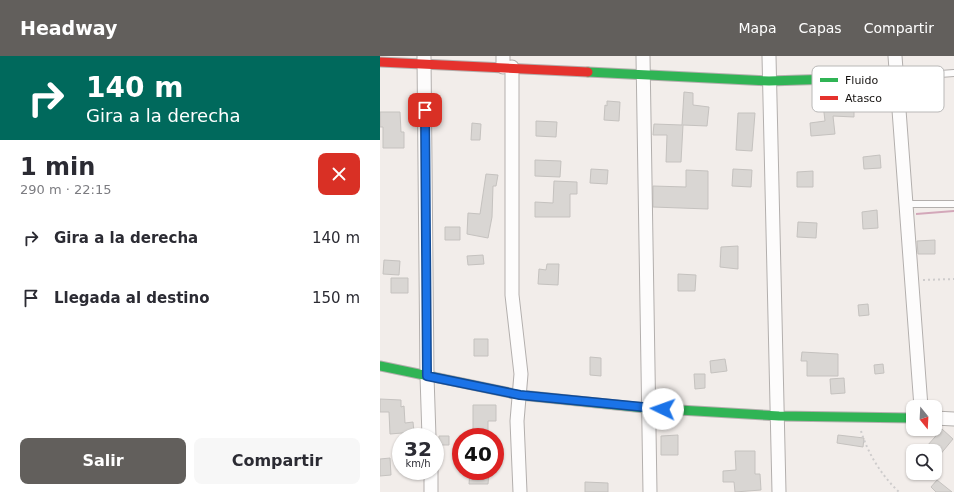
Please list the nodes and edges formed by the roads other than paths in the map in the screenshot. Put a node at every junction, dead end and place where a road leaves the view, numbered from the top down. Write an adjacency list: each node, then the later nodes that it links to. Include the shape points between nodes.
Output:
1 (643, 56): 10 (street)
2 (769, 56): 12 (street)
3 (895, 56): 7 (street)
4 (424, 59): 5 (street); 6 (street); 17 (street)
5 (380, 62)
6 (506, 63): 10 (street); 18 (street, via 512,295 521,374)
7 (896, 66)
8 (954, 73): 9 (lane)
9 (944, 74)
10 (642, 75): 12 (street); 20 (street)
11 (812, 80): 12 (street)
12 (769, 81): 21 (street)
13 (899, 112): 14 (street)
14 (906, 204): 15 (lane); 19 (street)
15 (954, 204)
16 (380, 366): 17 (street)
17 (427, 376): 18 (street); 25 (street)
18 (520, 395): 20 (street); 28 (street)
19 (921, 400)
20 (649, 408): 21 (street); 29 (street)
21 (779, 416): 22 (street); 30 (street)
22 (906, 418)
23 (942, 419): 24 (street)
24 (954, 420)
25 (429, 428)
26 (431, 480): 27 (street)
27 (431, 492)
28 (520, 492)
29 (650, 492)
30 (779, 492)

